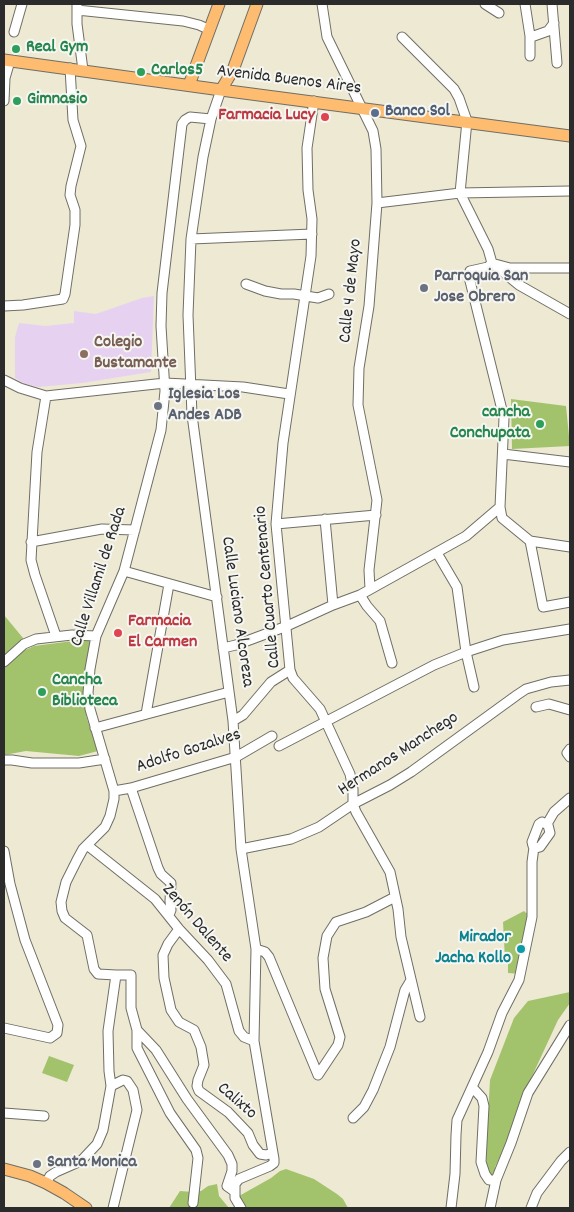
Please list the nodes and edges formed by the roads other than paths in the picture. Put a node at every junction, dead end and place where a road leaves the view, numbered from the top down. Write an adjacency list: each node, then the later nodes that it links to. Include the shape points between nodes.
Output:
1 (22, 4): 12 (street)
2 (220, 4): 11 (main road)
3 (257, 4): 21 (main road, Calle Luciano Alcoreza, via 233,70)
4 (322, 4): 24 (street, Calle 4 de Mayo, via 328,37)
5 (485, 4): 9 (street)
6 (525, 4): 13 (street)
7 (552, 4): 10 (street)
8 (77, 7): 11 (street, via 183,21 200,24); 19 (street)
9 (500, 13)
10 (554, 24): 13 (street, via 548,31); 17 (street)
11 (210, 30): 20 (main road)
12 (14, 32)
13 (530, 36): 15 (street)
14 (402, 37): 26 (street, via 454,89 460,98)
15 (530, 56)
16 (7, 60): 18 (main road, Avenida Buenos Aires); 22 (street)
17 (557, 63)
18 (70, 68): 19 (main road, Avenida Buenos Aires); 38 (street, via 73,120 81,146 71,179 75,225 66,291 62,299)
19 (83, 70): 20 (main road, Avenida Buenos Aires)
20 (189, 85): 21 (main road, Avenida Buenos Aires)
21 (221, 90): 23 (main road, Avenida Buenos Aires); 25 (street, Calle Luciano Alcoreza)
22 (4, 101)
23 (314, 101): 24 (main road, Avenida Buenos Aires); 31 (street, Calle Cuarto Centenario, via 307,148)
24 (362, 108): 26 (main road, Avenida Buenos Aires); 30 (street, Calle 4 de Mayo, via 373,131 376,148)
25 (211, 119): 32 (street, Calle Luciano Alcoreza); 41 (street, Calle Villamil de Rada, via 190,118 182,124 162,293)
26 (466, 122): 27 (main road, Avenida Buenos Aires); 29 (street)
27 (570, 136)
28 (570, 191): 29 (street)
29 (460, 193): 30 (street); 33 (street)
30 (376, 203): 48 (street, Calle 4 de Mayo, via 358,404 376,489)
31 (312, 234): 32 (street); 37 (street, Calle Cuarto Centenario)
32 (191, 239): 42 (street, Calle Luciano Alcoreza)
33 (492, 263): 34 (street, via 510,268); 39 (street, via 519,285); 45 (street, via 470,271 469,278 504,418)
34 (570, 268)
35 (246, 284): 37 (street, via 264,291)
36 (329, 294): 37 (street, via 318,298)
37 (305, 296): 43 (street, Calle Cuarto Centenario)
38 (4, 306)
39 (570, 314)
40 (4, 380): 44 (street)
41 (165, 383): 42 (street); 44 (street); 51 (street, Calle Villamil de Rada, via 161,430)
42 (190, 384): 43 (street); 60 (street, Calle Luciano Alcoreza)
43 (289, 394): 50 (street, Calle Cuarto Centenario)
44 (46, 396): 53 (street, via 37,452)
45 (503, 454): 46 (street); 47 (street)
46 (570, 462)
47 (500, 507): 52 (street, via 502,518); 55 (street, via 466,536)
48 (376, 515): 49 (street); 58 (street, Calle 4 de Mayo, via 369,570)
49 (325, 519): 50 (street); 62 (street)
50 (276, 524): 63 (street, Calle Cuarto Centenario)
51 (135, 530): 53 (street, via 102,529); 56 (street, Calle Villamil de Rada)
52 (530, 541): 54 (street); 61 (street, via 543,607)
53 (31, 542): 65 (street, via 34,575)
54 (570, 547)
55 (437, 553): 58 (street); 68 (street, via 457,586)
56 (124, 571): 57 (street); 66 (street, Calle Villamil de Rada)
57 (169, 584): 60 (street); 77 (street)
58 (370, 589): 59 (street)
59 (360, 595): 62 (street); 70 (street, via 380,621)
60 (217, 597): 67 (street, Calle Luciano Alcoreza)
61 (570, 602)
62 (333, 605): 63 (street)
63 (287, 626): 67 (street); 71 (street, Calle Cuarto Centenario)
64 (570, 628): 68 (street, via 503,640)
65 (56, 636): 66 (street); 69 (street, via 24,644)
66 (96, 636): 80 (street, Calle Villamil de Rada, via 88,693)
67 (223, 648): 74 (street, Calle Luciano Alcoreza)
68 (466, 652): 73 (street); 79 (street, via 434,665)
69 (4, 662)
70 (392, 663)
71 (290, 670): 78 (street, via 271,682 243,715); 79 (street, Calle Cuarto Centenario)
72 (570, 680): 91 (street, Hermanos Manchego, via 551,682 516,695 410,772)
73 (474, 687)
74 (229, 692): 77 (street); 78 (street, Calle Luciano Alcoreza)
75 (536, 707): 76 (street, via 549,704)
76 (570, 710)
77 (146, 714): 80 (street)
78 (233, 721): 84 (street, Calle Luciano Alcoreza)
79 (326, 722): 82 (street); 91 (street, Calle Cuarto Centenario, via 350,774)
80 (96, 728): 86 (street, Calle Villamil de Rada)
81 (272, 736): 84 (street, Adolfo Gozalves)
82 (279, 746)
83 (570, 748): 85 (street, via 567,753)
84 (236, 757): 88 (street, Adolfo Gozalves); 93 (street, Calle Luciano Alcoreza)
85 (570, 757)
86 (105, 759): 87 (street, via 80,763); 89 (street, Calle Villamil de Rada)
87 (4, 760)
88 (130, 788): 89 (street, Adolfo Gozalves); 96 (street, via 158,868 171,883)
89 (114, 791): 92 (street, Calle Villamil de Rada, via 108,821)
90 (570, 798): 107 (street, via 546,824 550,833 540,847 534,847 532,917 518,984 505,1006)
91 (353, 804): 93 (street, Hermanos Manchego, via 291,839); 95 (street, Calle Cuarto Centenario, via 390,872)
92 (87, 845): 96 (street, Zenón Dalente, via 155,899); 99 (street, Calle Villamil de Rada, via 66,882 62,911 65,918 88,935 94,969 98,974)
93 (241, 849): 98 (street, Calle Luciano Alcoreza)
94 (4, 850): 103 (street, via 25,940 58,1026 50,1038)
95 (395, 897): 98 (street, via 336,922 327,936 323,964 325,989 340,1037 318,1075 268,957); 100 (street, Calle Cuarto Centenario)
96 (169, 915): 97 (street, Zenón Dalente)
97 (179, 928): 105 (street, Zenón Dalente, via 220,974 231,996 239,1031); 112 (street, Calixto, via 163,955 164,978 171,1010 179,1022 194,1030 201,1047 204,1064 198,1080 199,1091 228,1112 248,1133 260,1154)
98 (256, 949): 105 (street, Calle Luciano Alcoreza)
99 (116, 975): 104 (street, via 131,975 131,1008); 106 (street, via 108,1031)
100 (411, 980): 101 (street, Calle Cuarto Centenario); 110 (street, via 373,1090 364,1107)
101 (420, 1017)
102 (570, 1025): 114 (street, via 528,1093)
103 (4, 1028)
104 (137, 1030): 116 (street, via 156,1050 186,1099 228,1155 232,1164 228,1186); 117 (street, via 137,1048 143,1062 170,1113 196,1150)
105 (254, 1042): 112 (street, Calle Luciano Alcoreza)
106 (112, 1086): 115 (street, via 104,1130 97,1144 82,1161 56,1172); 119 (street, via 127,1081 137,1110)
107 (472, 1087): 114 (street, via 482,1098 484,1106 481,1162 489,1180); 121 (street, via 458,1120)
108 (4, 1113): 109 (street)
109 (44, 1116)
110 (353, 1118)
111 (570, 1152): 123 (street, via 537,1194)
112 (273, 1153): 116 (street, via 274,1163 239,1179)
113 (4, 1169): 115 (main road)
114 (496, 1180): 122 (street)
115 (46, 1183): 118 (main road)
116 (234, 1191): 120 (street)
117 (193, 1203)
118 (86, 1208)
119 (113, 1208)
120 (241, 1208)
121 (451, 1208)
122 (490, 1208)
123 (531, 1208)

